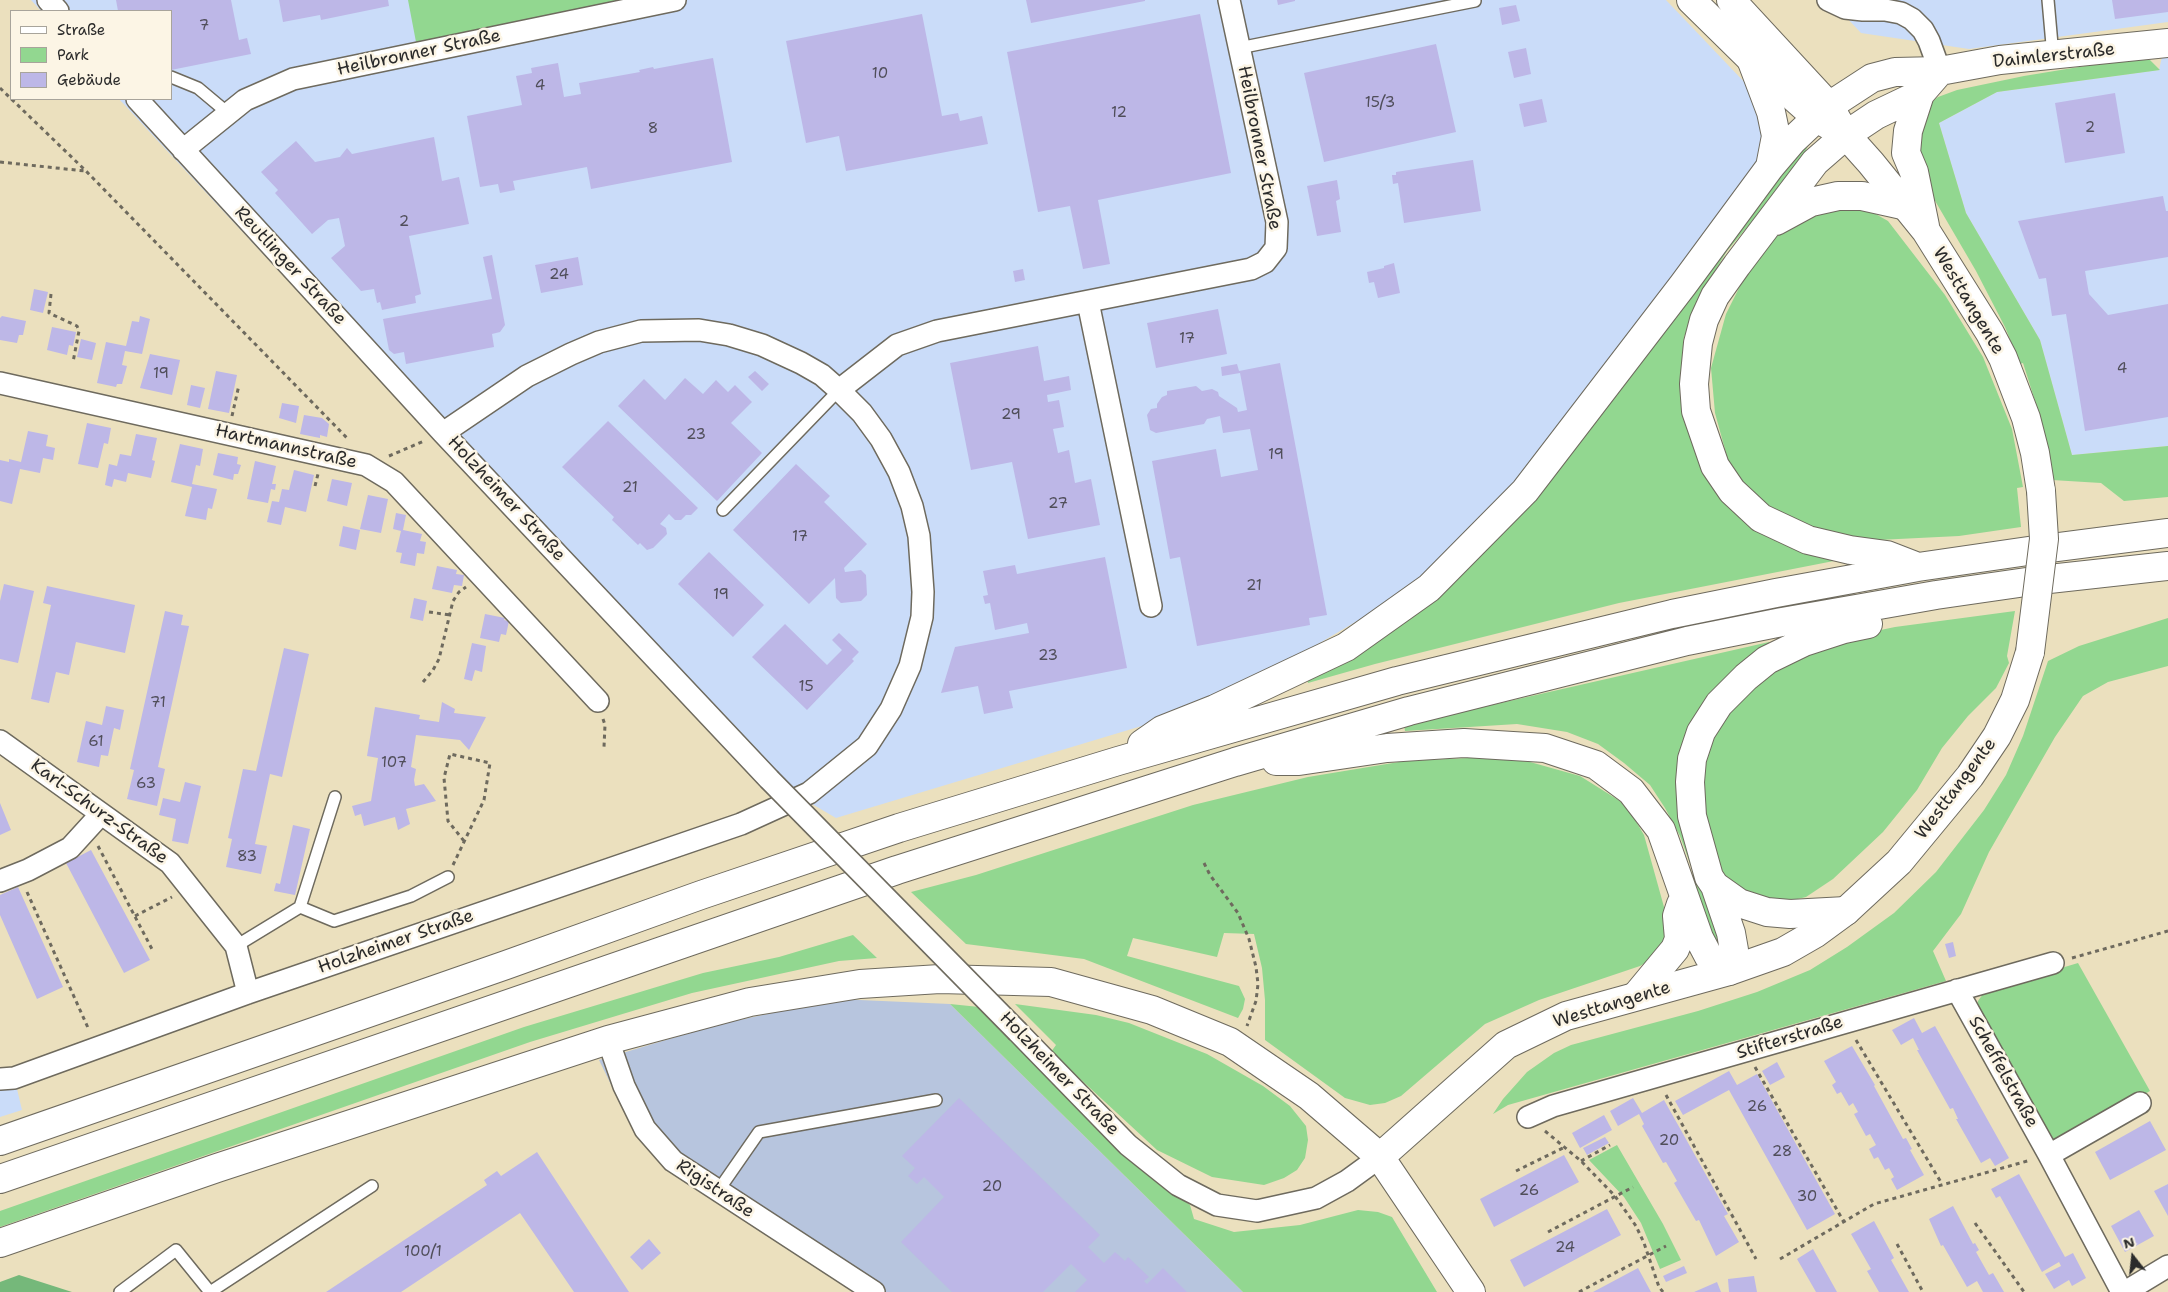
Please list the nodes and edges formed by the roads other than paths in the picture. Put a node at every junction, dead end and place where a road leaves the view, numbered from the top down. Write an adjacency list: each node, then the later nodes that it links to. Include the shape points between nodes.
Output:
1 (48, 0): 9 (street)
2 (675, 0): 19 (street, Heilbronner Straße, via 293,79 245,100)
3 (1229, 0): 10 (street, Heilbronner Straße)
4 (1691, 0): 13 (main road, Westtangente)
5 (1731, 0): 18 (main road, Westtangente)
6 (1828, 0): 14 (street, via 1845,8 1885,10 1912,19 1926,36)
7 (2048, 0): 12 (lane)
8 (1475, 1): 10 (lane)
9 (57, 10)
10 (1239, 48): 26 (street, Heilbronner Straße, via 1277,222 1276,248 1265,262 1251,269)
11 (2167, 48): 12 (main road, Daimlerstraße)
12 (2053, 56): 14 (main road, Daimlerstraße, via 2000,60)
13 (1751, 59): 18 (main road, Westtangente); 22 (main road, via 1771,112 1776,136)
14 (1940, 71): 16 (main road); 18 (main road, Daimlerstraße, via 1895,72 1872,78)
15 (172, 77): 19 (lane, via 198,88)
16 (1920, 94): 20 (main road, via 1876,115); 25 (main road, via 1908,131 1906,152 1914,172)
17 (138, 100): 21 (street, Reutlinger Straße)
18 (1823, 112): 20 (main road, Westtangente); 22 (main road, Daimlerstraße, via 1792,140)
19 (228, 114): 21 (street, Heilbronner Straße)
20 (1846, 135): 23 (main road, Westtangente); 24 (main road, via 1815,162)
21 (183, 150): 29 (street, Reutlinger Straße)
22 (1770, 167): 38 (main road, Daimlerstraße, via 1525,491 1429,588 1346,647 1215,709 1162,730)
23 (1907, 206): 24 (main road, via 1862,196 1838,196 1812,202); 25 (main road, Westtangente)
24 (1766, 226): 33 (main road, via 1715,296 1698,343 1694,384 1696,411 1715,466 1742,502 1761,518 1784,530 1842,548 1887,554)
25 (1926, 231): 47 (main road, Westtangente, bridge, via 2003,358 2026,418 2041,491 2044,539 2030,652 2015,700 1997,736 1970,776 1898,862)
26 (1088, 302): 28 (street, Heilbronner Straße, via 937,331 897,344); 35 (street)
27 (0, 383): 36 (street, Hartmannstraße, via 366,465 394,482)
28 (840, 390): 29 (street, Holzheimer Straße, via 801,363 762,345 699,330 641,332 592,345 527,376); 30 (lane); 52 (street, Holzheimer Straße, via 882,439 899,472 912,506 922,567 922,618 910,666 891,709 867,746 809,793 741,824)
29 (443, 433): 61 (street, Holzheimer Straße, bridge, via 769,779 1128,1145 1178,1184 1217,1205 1257,1211 1316,1198)
30 (723, 510)
31 (2168, 533): 33 (main road)
32 (2168, 566): 34 (main road)
33 (1918, 568): 38 (main road, via 1681,612 1526,648 1397,681)
34 (1936, 595): 39 (main road, via 1678,643 1409,711); 44 (main road, via 1888,619 1804,642 1768,660 1719,704 1702,732 1692,759 1690,782 1692,816 1709,877)
35 (1152, 606)
36 (598, 702)
37 (0, 741): 41 (street, Karl-Schurz-Straße)
38 (1118, 761): 59 (main road, via 899,828 710,892)
39 (1234, 762): 45 (main road, via 1299,761 1387,748 1464,743 1545,748 1596,766 1631,790 1662,830); 62 (main road, via 897,870)
40 (335, 797): 46 (lane)
41 (95, 821): 42 (street, via 70,848); 48 (street, Karl-Schurz-Straße, via 170,863)
42 (9, 877)
43 (448, 877): 46 (lane, via 411,896 334,921)
44 (1715, 886): 47 (main road, via 1739,903 1767,912); 50 (main road, via 1734,950)
45 (1684, 895): 50 (main road, via 1709,957); 53 (main road, via 1677,916 1679,939 1675,949)
46 (300, 907): 48 (lane)
47 (1846, 911): 50 (main road, Westtangente, via 1816,934 1782,952)
48 (236, 946): 52 (street, Karl-Schurz-Straße)
49 (2053, 963): 51 (street, Stifterstraße)
50 (1728, 971): 53 (main road, Westtangente)
51 (1957, 990): 58 (street, Stifterstraße, via 1553,1106); 60 (street, Scheffelstraße)
52 (248, 993): 55 (street, Holzheimer Straße, via 14,1078)
53 (1636, 996): 61 (main road, Westtangente, via 1566,1016 1506,1044)
54 (608, 1040): 61 (main road, via 750,1002 860,984 940,979 1050,982 1152,1010 1235,1046 1309,1096); 64 (street, Rigistraße, via 624,1086 645,1129 673,1161); 65 (main road)
55 (0, 1079)
56 (936, 1100): 64 (lane, via 759,1132)
57 (2140, 1103): 60 (street)
58 (1528, 1117)
59 (0, 1141)
60 (2049, 1155): 71 (street, Scheffelstraße)
61 (1380, 1157): 70 (main road)
62 (0, 1179)
63 (372, 1186): 68 (lane)
64 (718, 1191): 69 (street, Rigistraße)
65 (0, 1243)
66 (2168, 1266): 71 (street, Scheffelstraße)
67 (120, 1292): 68 (lane, via 176,1250)
68 (210, 1292)
69 (874, 1292)
70 (1471, 1292)
71 (2123, 1292)

